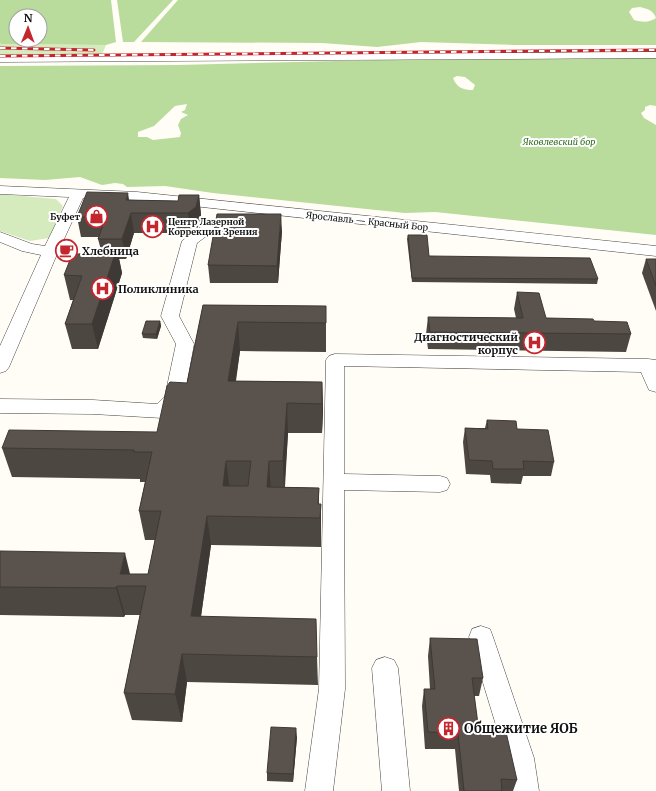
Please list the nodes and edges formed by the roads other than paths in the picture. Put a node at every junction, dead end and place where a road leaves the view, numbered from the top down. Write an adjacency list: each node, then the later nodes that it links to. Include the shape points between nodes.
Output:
1 (656, 55): 2 (street)
2 (0, 60)
3 (0, 190): 4 (street, Ярославль — Красный Бор)
4 (78, 194): 7 (street, Ярославль — Красный Бор, via 137,196); 8 (street)
5 (247, 221): 12 (street, via 227,220 207,229 190,241 170,316 185,344 174,398 162,411)
6 (0, 238): 8 (street, via 28,248)
7 (656, 251)
8 (50, 252): 10 (street)
9 (652, 366): 11 (street); 13 (street, via 335,360)
10 (0, 367)
11 (656, 386)
12 (0, 406)
13 (334, 482): 14 (street); 17 (street, via 332,689)
14 (440, 484)
15 (481, 638): 19 (street, via 520,758)
16 (385, 668): 18 (street)
17 (319, 791)
18 (396, 791)
19 (525, 791)

